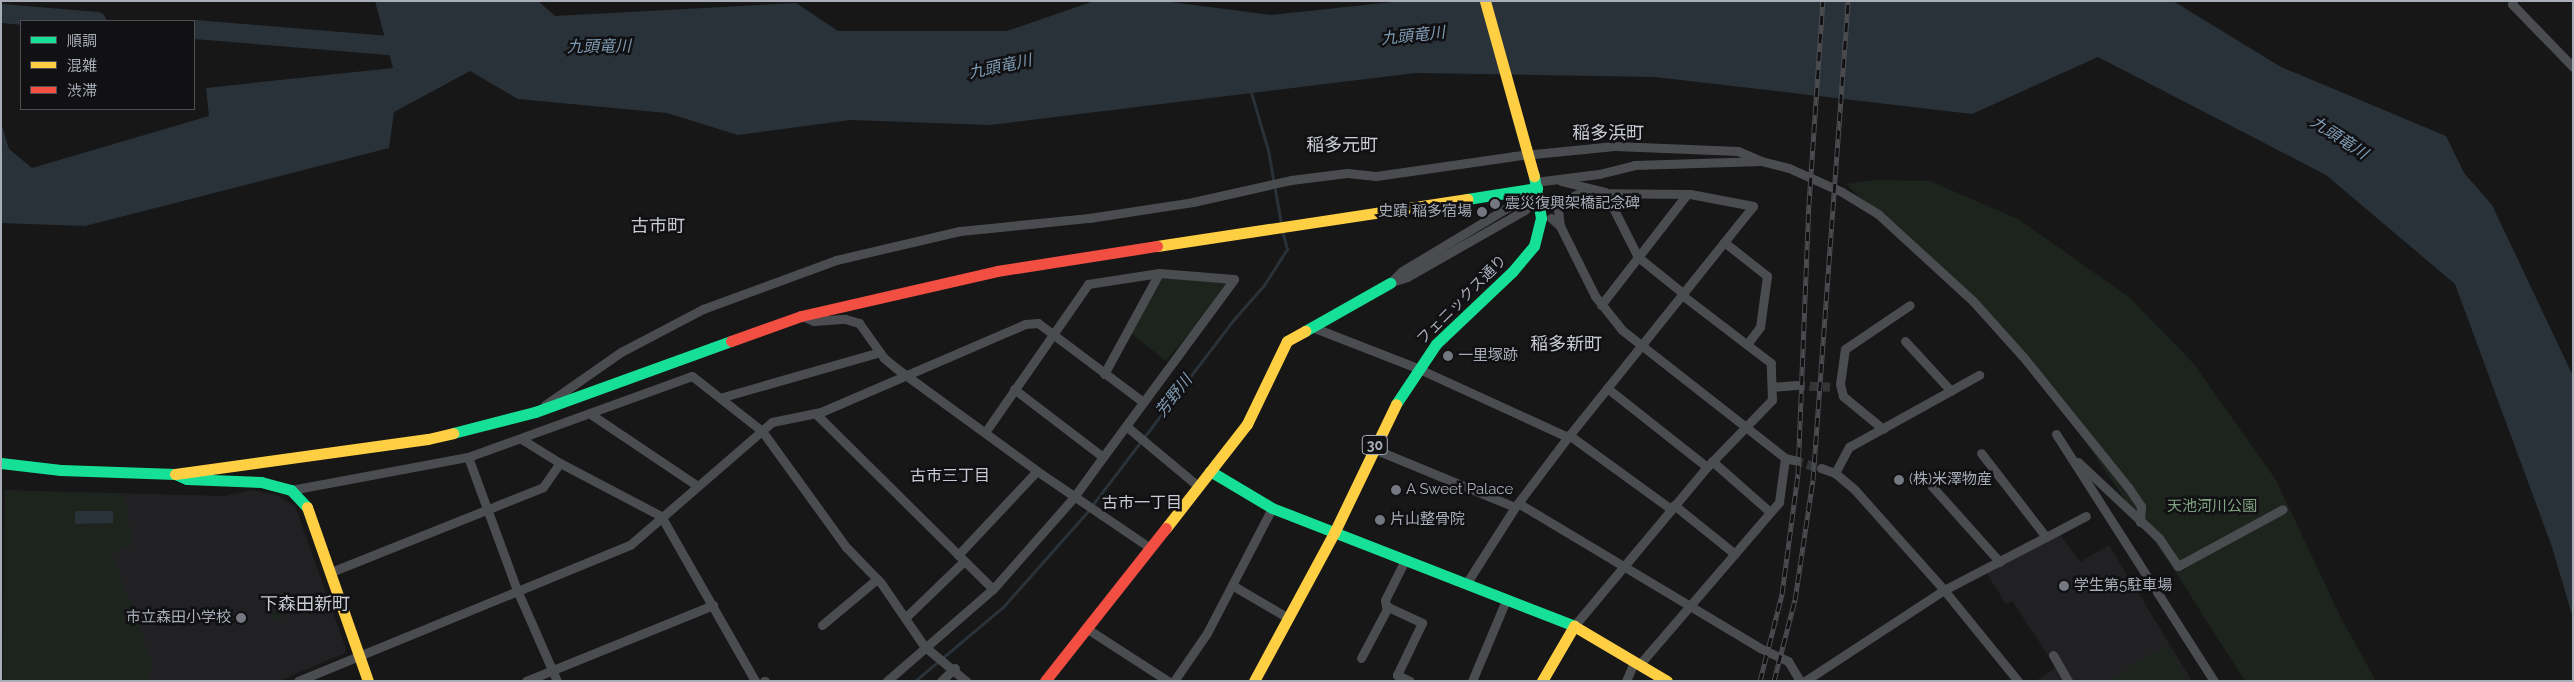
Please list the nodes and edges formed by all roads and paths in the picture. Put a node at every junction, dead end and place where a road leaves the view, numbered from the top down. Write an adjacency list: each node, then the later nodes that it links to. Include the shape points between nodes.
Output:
1 (1485, 1): 6 (street, フェニックス通り / 30, bridge)
2 (2513, 1): 3 (street, via 2512,4)
3 (2573, 66)
4 (1761, 160): 5 (street, via 1634,165); 39 (street, via 1738,151 1615,146 1514,156 1376,176 1347,173 1291,180 1193,202 1089,218 960,230 836,260 702,309 620,352); 76 (street, via 1789,168 1842,192 1878,214 1925,254 2025,359 2141,506)
5 (1553, 180): 6 (street); 7 (street)
6 (1533, 184): 15 (street, via 1512,204 1402,271); 19 (street, via 997,271); 26 (street, フェニックス通り / 30, via 1541,218 1531,250 1436,344)
7 (1605, 192): 8 (street); 11 (street, via 1581,193 1557,202); 13 (street)
8 (1687, 194): 12 (street, via 1752,206); 13 (street)
9 (1525, 210): 15 (street, via 1407,278)
10 (1551, 218): 11 (street)
11 (1560, 226): 17 (street)
12 (1724, 242): 16 (street); 23 (street, via 1767,276 1760,327)
13 (1638, 257): 16 (street); 17 (street)
14 (1159, 273): 21 (street, via 1088,284); 27 (street); 38 (street, via 1234,279)
15 (1390, 283): 20 (street)
16 (1683, 294): 23 (street); 24 (street)
17 (1601, 305): 24 (street)
18 (1910, 306): 34 (street, via 1845,349)
19 (801, 316): 25 (street, via 859,323); 39 (street)
20 (1312, 327): 26 (street); 60 (street, via 1281,348 1247,424)
21 (1051, 336): 27 (street); 29 (street, via 1038,323 1025,324); 35 (street)
22 (1905, 341): 36 (street)
23 (1746, 344): 31 (street, via 1771,363)
24 (1642, 346): 33 (street); 43 (street)
25 (880, 352): 29 (street); 37 (street)
26 (1417, 368): 48 (street); 50 (street, フェニックス通り / 30)
27 (1104, 374): 38 (street)
28 (1979, 375): 36 (street)
29 (910, 376): 40 (street); 46 (street)
30 (1796, 385): 31 (street)
31 (1772, 387): 43 (street, via 1772,400)
32 (1830, 387): 34 (street)
33 (1608, 388): 48 (street); 57 (street)
34 (1841, 389): 44 (street, via 1843,396)
35 (1014, 390): 46 (street); 54 (street)
36 (1951, 391): 44 (street)
37 (723, 397): 41 (street, via 692,376); 45 (street)
38 (1142, 401): 42 (street)
39 (535, 412): 62 (street, via 428,439)
40 (815, 413): 45 (street, via 772,422); 81 (street)
41 (592, 415): 49 (street); 64 (street)
42 (1126, 426): 54 (street); 65 (street)
43 (1745, 427): 57 (street); 73 (street, via 1789,459 1779,502)
44 (1882, 429): 61 (street, via 1849,447)
45 (762, 431): 64 (street); 86 (street, via 846,547)
46 (986, 431): 59 (street)
47 (2056, 434): 51 (street)
48 (1568, 436): 68 (street); 69 (street)
49 (523, 440): 53 (street); 56 (street)
50 (1374, 449): 68 (street); 77 (street, フェニックス通り / 30)
51 (2066, 450): 76 (street); 129 (street)
52 (1981, 453): 78 (street)
53 (468, 457): 66 (street); 71 (street)
54 (1103, 457): 67 (street)
55 (1, 463): 62 (street, via 70,471)
56 (560, 463): 71 (street, via 543,487); 74 (street)
57 (1710, 464): 69 (street); 73 (street)
58 (1821, 468): 61 (street)
59 (1037, 471): 67 (street); 81 (street)
60 (1210, 471): 65 (street); 70 (street)
61 (1835, 473): 91 (street, via 1855,490)
62 (175, 474): 66 (street, via 187,479 261,482 282,485)
63 (1929, 483): 83 (street)
64 (696, 485): 74 (street)
65 (1198, 486): 79 (street)
66 (291, 490): 85 (street, via 310,511)
67 (1074, 498): 79 (street); 89 (street)
68 (1516, 505): 84 (street); 87 (street)
69 (1673, 507): 80 (street); 84 (street)
70 (1272, 508): 77 (street); 88 (street)
71 (487, 509): 85 (street); 90 (street)
72 (2283, 509): 76 (street, via 2178,566 2159,538)
73 (1770, 512): 80 (street)
74 (661, 516): 90 (street, via 630,545); 93 (street)
75 (2086, 516): 78 (street)
76 (2140, 522)
77 (1334, 532): 82 (street); 97 (street, フェニックス通り / 30)
78 (2046, 537): 83 (street)
79 (1149, 547): 100 (street)
80 (1734, 554): 94 (street)
81 (961, 558): 89 (street); 96 (street)
82 (1405, 560): 87 (street); 95 (street, via 1385,600)
83 (2000, 562): 91 (street)
84 (1624, 565): 94 (street); 99 (street)
85 (331, 572): 102 (street)
86 (877, 579): 96 (street); 98 (street)
87 (1466, 584): 92 (street)
88 (1232, 585): 97 (street); 118 (street, via 1207,633)
89 (993, 589): 101 (street)
90 (517, 590): 102 (street); 107 (street)
91 (1944, 590): 126 (street); 127 (street)
92 (1506, 600): 99 (street); 121 (street)
93 (713, 605): 107 (street); 112 (street)
94 (1690, 606): 105 (street); 125 (street, via 1788,661)
95 (1388, 607): 104 (street); 120 (street, via 1422,623 1398,675)
96 (905, 618): 101 (street)
97 (1288, 618): 119 (street, フェニックス通り / 30)
98 (822, 624)
99 (1574, 626): 105 (street); 122 (street)
100 (1086, 628): 116 (street); 117 (street)
101 (924, 646): 106 (street); 113 (street)
102 (357, 655): 108 (street); 109 (street)
103 (2054, 655): 128 (street)
104 (1361, 658)
105 (1637, 663): 123 (street); 124 (street)
106 (955, 668): 114 (street); 115 (street)
107 (553, 670): 110 (street); 111 (street)
108 (298, 681)
109 (368, 681)
110 (526, 681)
111 (557, 681)
112 (755, 681)
113 (887, 681)
114 (941, 681)
115 (966, 681)
116 (1045, 681)
117 (1168, 681)
118 (1174, 681)
119 (1254, 681)
120 (1410, 681)
121 (1472, 681)
122 (1542, 681)
123 (1626, 681)
124 (1667, 681)
125 (1800, 681)
126 (1805, 681)
127 (2018, 681)
128 (2068, 681)
129 (2214, 681)

